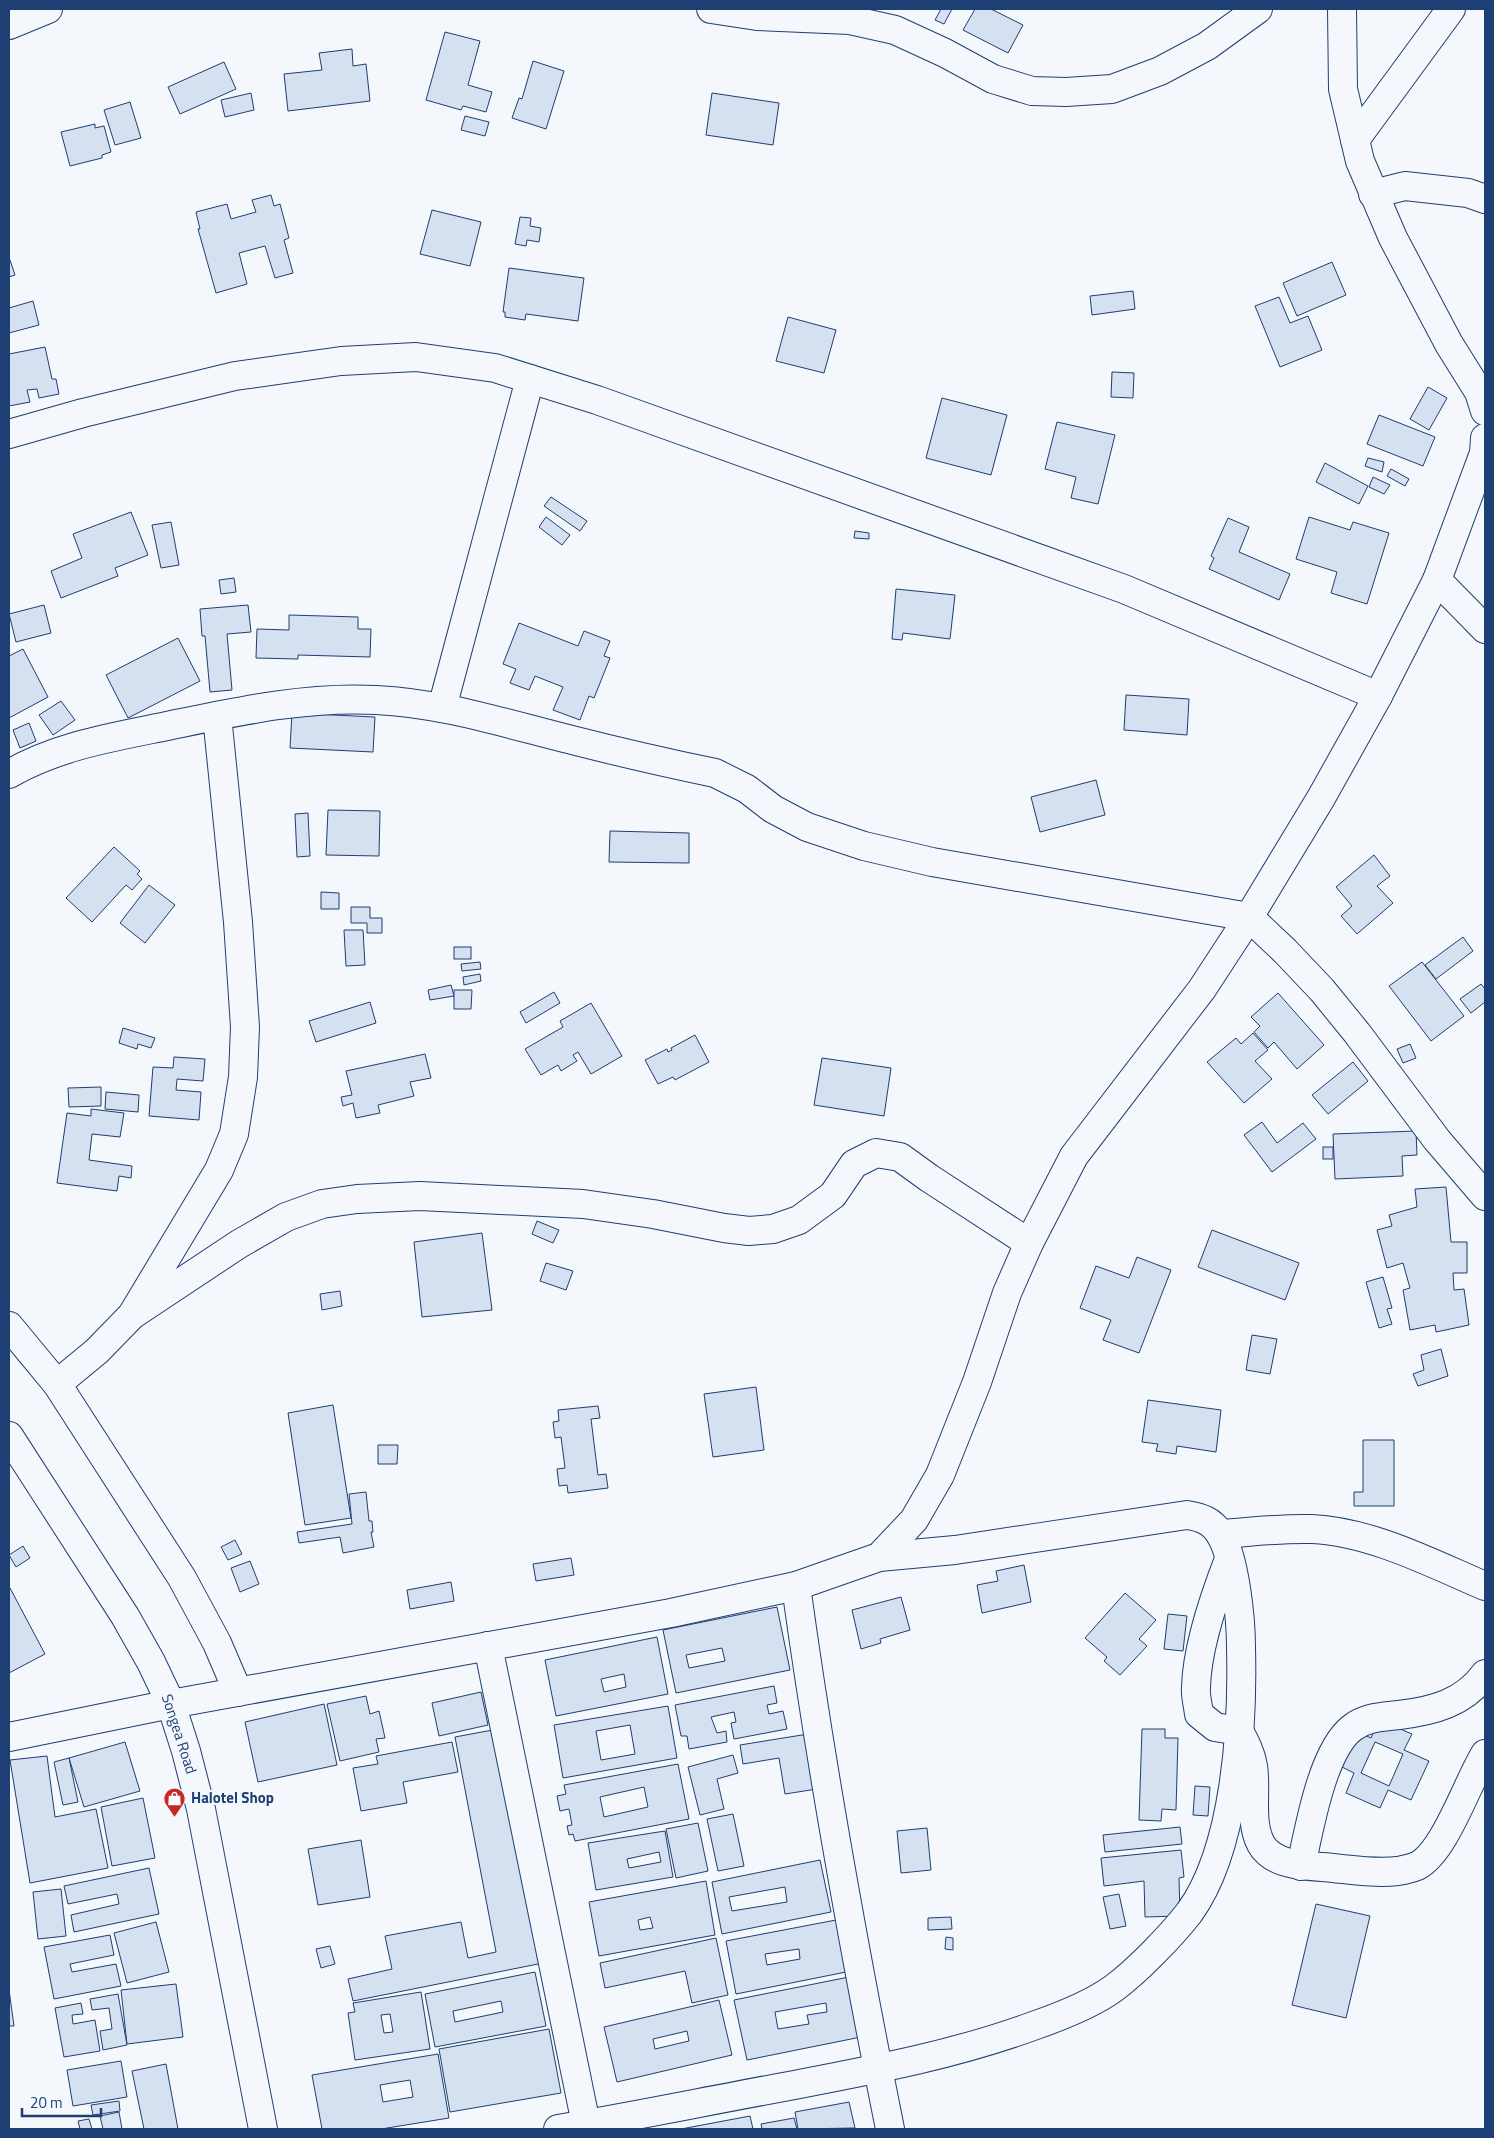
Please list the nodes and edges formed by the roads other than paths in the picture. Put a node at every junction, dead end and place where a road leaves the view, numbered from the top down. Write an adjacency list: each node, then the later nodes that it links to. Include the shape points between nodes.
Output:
1 (48, 9): 6 (main road)
2 (711, 9): 3 (main road, via 757,16 850,20 895,30 993,79 1032,91 1066,92 1112,89 1160,71 1207,46)
3 (1258, 9)
4 (1342, 9): 7 (main road, via 1342,90)
5 (1451, 9): 7 (main road)
6 (9, 25)
7 (1355, 140): 8 (main road)
8 (1373, 194): 9 (main road, via 1405,186 1468,193); 11 (main road, via 1449,344)
9 (1485, 199)
10 (530, 379): 12 (main road, via 495,368 416,357 341,362 235,376); 16 (main road, via 597,400 1124,589); 17 (main road)
11 (1483, 394)
12 (9, 434)
13 (1485, 438): 14 (main road, via 1484,453)
14 (1437, 580): 15 (main road); 16 (main road)
15 (1485, 628)
16 (1378, 696): 20 (main road)
17 (442, 708): 18 (main road, via 376,700 331,699); 20 (main road, via 715,773 807,827 864,846 932,862)
18 (216, 716): 19 (main road, via 62,750); 23 (main road, via 242,969 243,1077 234,1134 219,1170)
19 (9, 774)
20 (1249, 917): 21 (main road, via 1322,990 1437,1140); 22 (main road, via 1202,989 1074,1156)
21 (1485, 1196)
22 (1029, 1243): 23 (main road, via 900,1157 876,1153 854,1164 833,1195 799,1220 774,1229 724,1228 583,1204 420,1196 357,1198 322,1204 286,1217 239,1244); 28 (main road, via 1007,1293 940,1475 914,1520)
23 (132, 1315): 25 (main road)
24 (9, 1326): 25 (main road)
25 (58, 1384): 33 (main road, via 182,1578)
26 (9, 1436): 34 (main road, Songea Road, via 125,1616)
27 (1225, 1546): 28 (main road, via 1212,1524 1187,1515 955,1550); 30 (main road, via 1313,1529 1356,1536 1405,1552); 35 (main road, via 1241,1622); 35 (main road, via 1196,1687 1199,1714 1215,1727)
28 (879, 1556): 29 (main road)
29 (796, 1586): 31 (main road, via 671,1613); 39 (main road, via 813,1705)
30 (1485, 1586)
31 (488, 1646): 33 (main road); 40 (main road)
32 (1485, 1674): 38 (main road, via 1466,1695 1447,1705 1377,1717 1351,1729 1341,1740 1319,1789)
33 (238, 1692): 34 (main road)
34 (171, 1704): 36 (main road); 41 (main road, Songea Road, via 201,1809)
35 (1239, 1731): 38 (main road, via 1253,1764 1256,1835 1262,1847 1277,1859); 39 (main road, via 1223,1841 1190,1912 1155,1950 1113,1989 1062,2016 948,2054)
36 (9, 1737)
37 (1485, 1754): 38 (main road, via 1437,1847 1418,1866 1375,1872)
38 (1301, 1866)
39 (878, 2069): 40 (main road); 43 (main road)
40 (587, 2127): 42 (main road)
41 (263, 2129)
42 (558, 2129)
43 (890, 2129)

